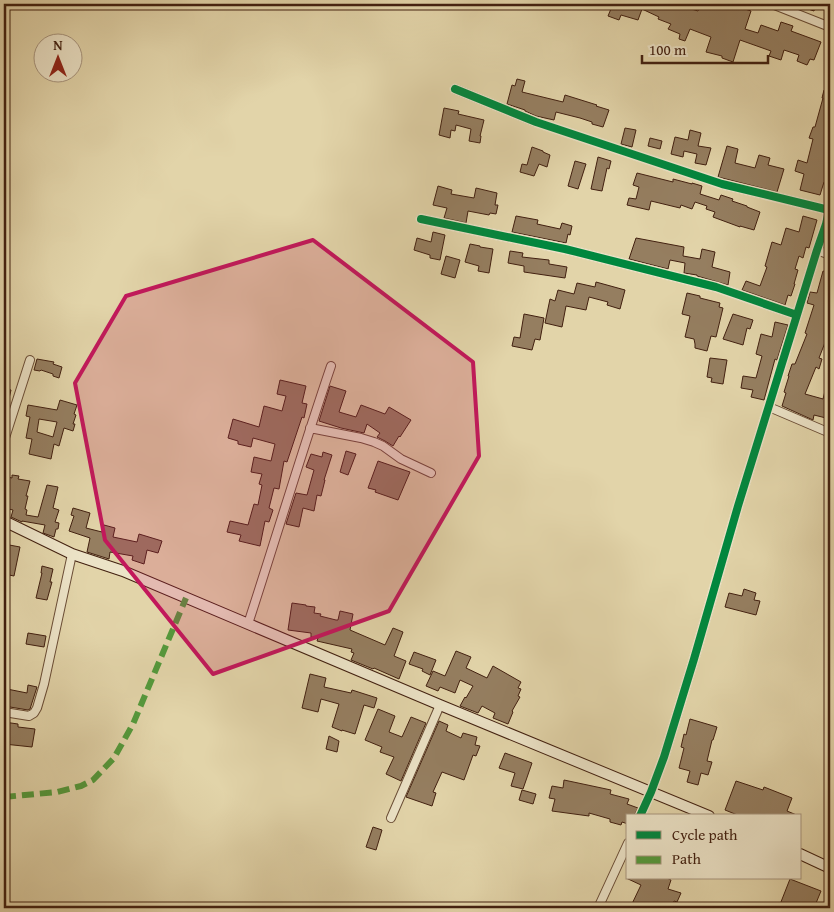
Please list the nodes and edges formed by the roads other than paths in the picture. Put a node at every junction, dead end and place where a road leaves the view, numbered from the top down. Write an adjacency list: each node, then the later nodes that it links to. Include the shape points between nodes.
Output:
1 (772, 4): 2 (street)
2 (830, 27)
3 (454, 89): 4 (street, via 536,122 722,184)
4 (830, 208): 6 (street)
5 (421, 219): 8 (street, via 564,249 716,287)
6 (817, 250): 7 (street); 8 (street)
7 (830, 255)
8 (797, 315): 11 (street)
9 (30, 360): 14 (street)
10 (331, 366): 12 (street)
11 (769, 407): 13 (street); 21 (street)
12 (310, 428): 15 (street, via 374,442); 18 (street)
13 (830, 433)
14 (4, 441)
15 (431, 473)
16 (4, 521): 17 (main road)
17 (72, 554): 18 (main road, via 123,571); 20 (street, via 37,708 29,716)
18 (248, 624): 19 (main road)
19 (440, 705): 21 (main road); 24 (street)
20 (4, 712)
21 (651, 792): 22 (street); 23 (main road)
22 (641, 814)
23 (704, 814)
24 (392, 818)
25 (626, 847): 28 (street)
26 (802, 855): 27 (main road)
27 (830, 868)
28 (598, 908)

